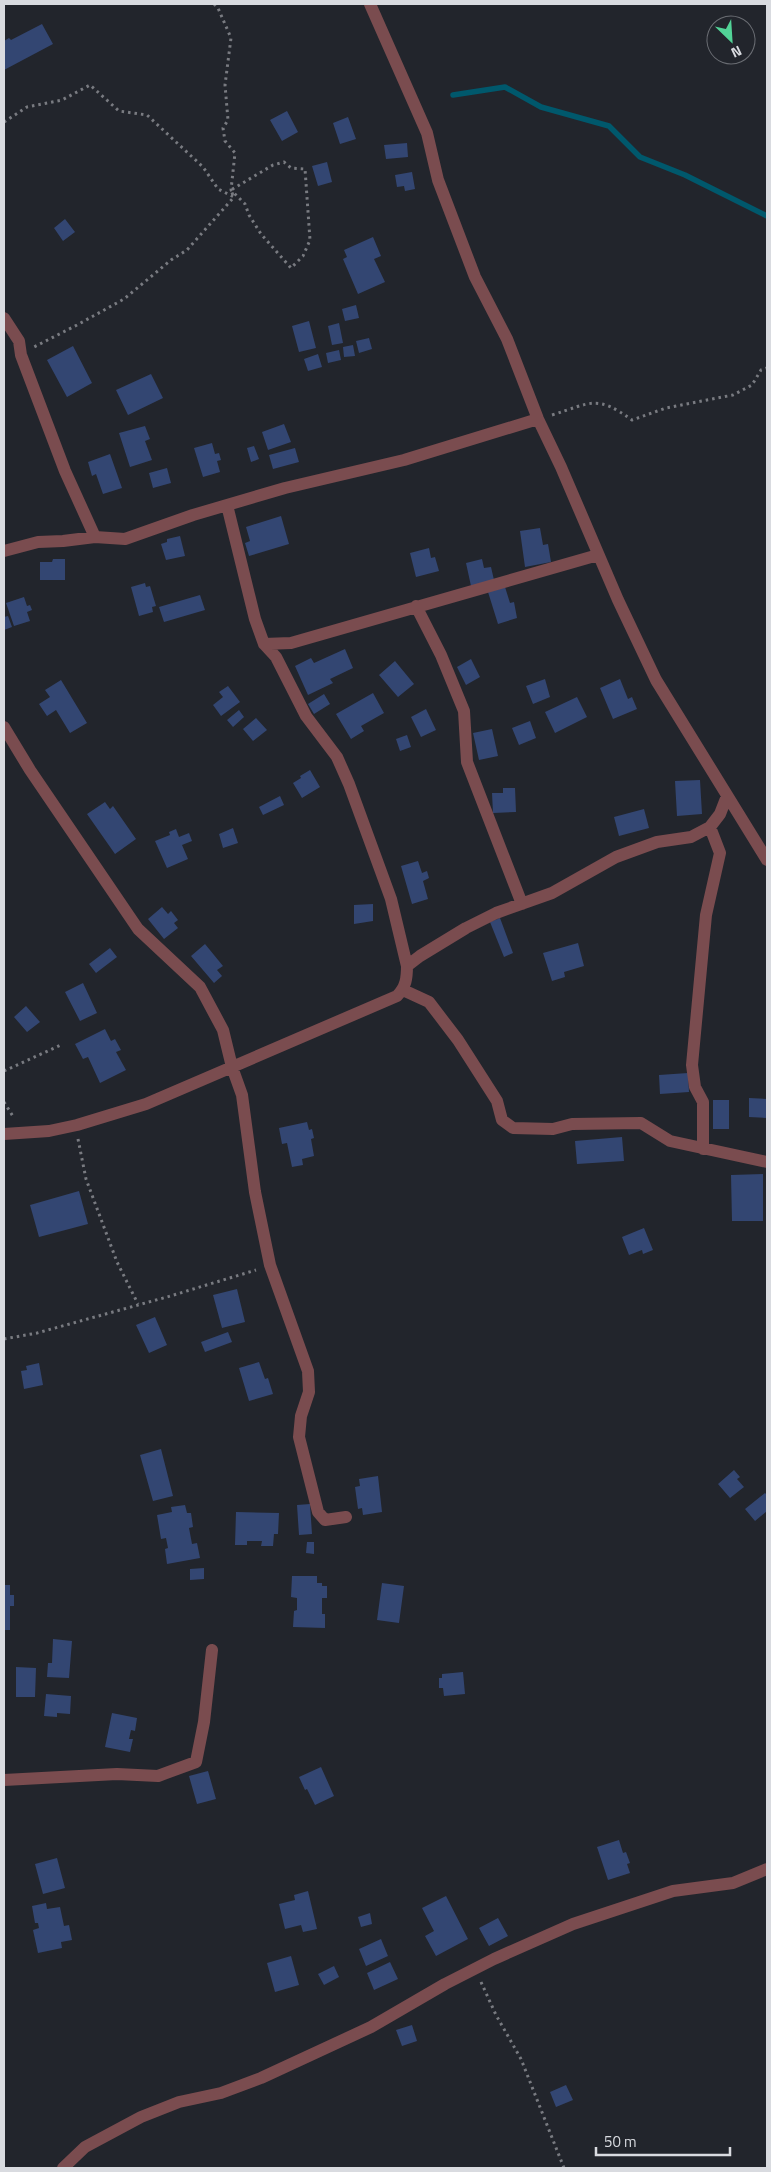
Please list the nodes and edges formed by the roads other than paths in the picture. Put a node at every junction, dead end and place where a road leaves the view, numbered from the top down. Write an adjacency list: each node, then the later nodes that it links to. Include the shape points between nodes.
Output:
1 (370, 4): 3 (street, via 427,133 438,180 475,277 507,339)
2 (4, 318): 5 (street, via 18,341 65,471)
3 (538, 419): 4 (street, via 404,460); 7 (street)
4 (227, 505): 5 (street, via 125,539); 9 (street)
5 (95, 537): 6 (street, via 38,542)
6 (4, 551)
7 (598, 555): 8 (street); 11 (street, via 656,680 716,774)
8 (416, 606): 9 (street, via 291,643); 14 (street, via 464,711 467,762)
9 (264, 644): 15 (street, via 276,657 306,716 337,757 349,784 391,899)
10 (4, 727): 17 (street, via 138,929 200,987 223,1030)
11 (726, 796): 12 (street, via 720,814); 13 (street)
12 (710, 827): 14 (street, via 691,837 657,842 616,857 560,889); 19 (street, via 720,853 706,915 692,1065 695,1086 703,1102)
13 (767, 860)
14 (522, 904): 15 (street, via 466,928)
15 (407, 966): 16 (street)
16 (403, 990): 17 (street, via 397,996); 19 (street, via 429,1002 497,1101 502,1120 514,1128 641,1123 670,1141)
17 (232, 1067): 18 (street, via 146,1104 75,1126); 21 (street, via 242,1095 255,1192 270,1265 308,1371 309,1392 301,1416 299,1437 318,1512 325,1520)
18 (4, 1134)
19 (703, 1149): 20 (street)
20 (767, 1162)
21 (346, 1517)
22 (212, 1650): 23 (street, via 196,1762 158,1776 117,1774)
23 (4, 1780)
24 (767, 1869): 25 (street, via 733,1883 673,1891 573,1924 477,1967 370,2027 261,2078 141,2117 85,2147)
25 (63, 2168)

